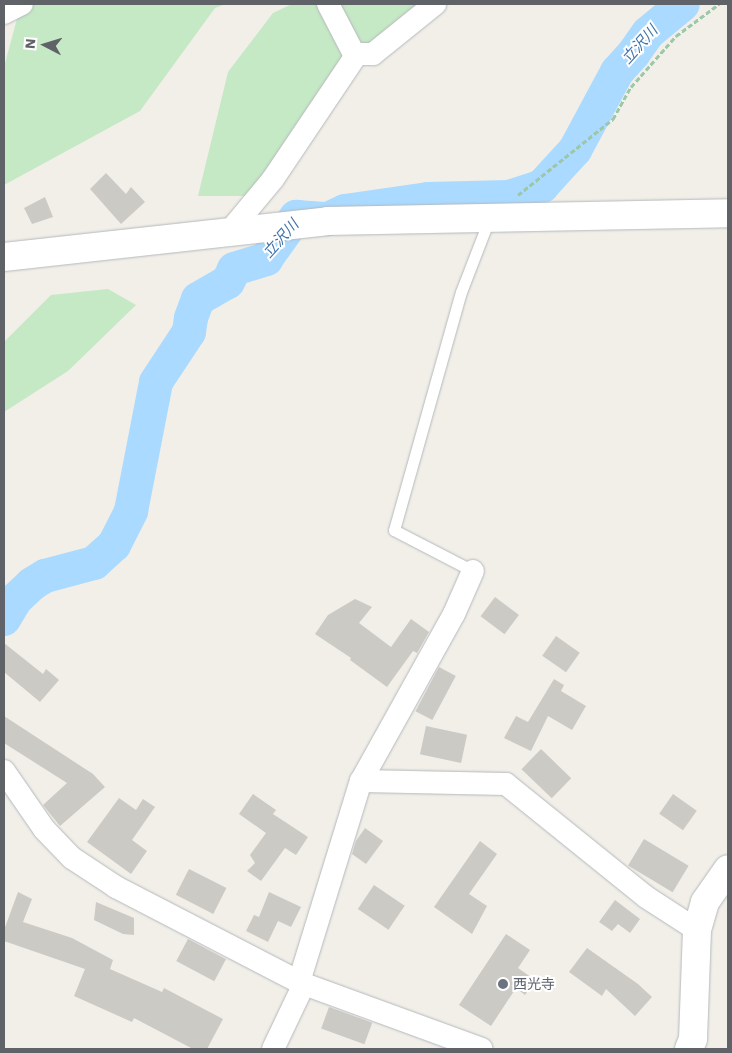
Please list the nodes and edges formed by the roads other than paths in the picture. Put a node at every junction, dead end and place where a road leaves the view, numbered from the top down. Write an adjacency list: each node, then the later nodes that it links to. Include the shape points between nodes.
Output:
1 (22, 4): 4 (street)
2 (328, 4): 5 (street, via 354,54)
3 (435, 4): 5 (street, via 373,54)
4 (4, 13)
5 (357, 54): 8 (street, via 273,179)
6 (728, 213): 7 (street)
7 (491, 217): 8 (street, via 328,221); 10 (lane, via 461,292 394,530)
8 (229, 232): 9 (street)
9 (4, 257)
10 (473, 571): 12 (street, via 454,614)
11 (4, 771): 15 (street, via 44,828 72,858 116,887)
12 (361, 781): 14 (street, via 506,784 646,897); 15 (street)
13 (728, 868): 14 (street, via 705,902)
14 (697, 930): 18 (street, via 693,1039)
15 (301, 983): 16 (street); 17 (street)
16 (273, 1049)
17 (482, 1049)
18 (689, 1049)

